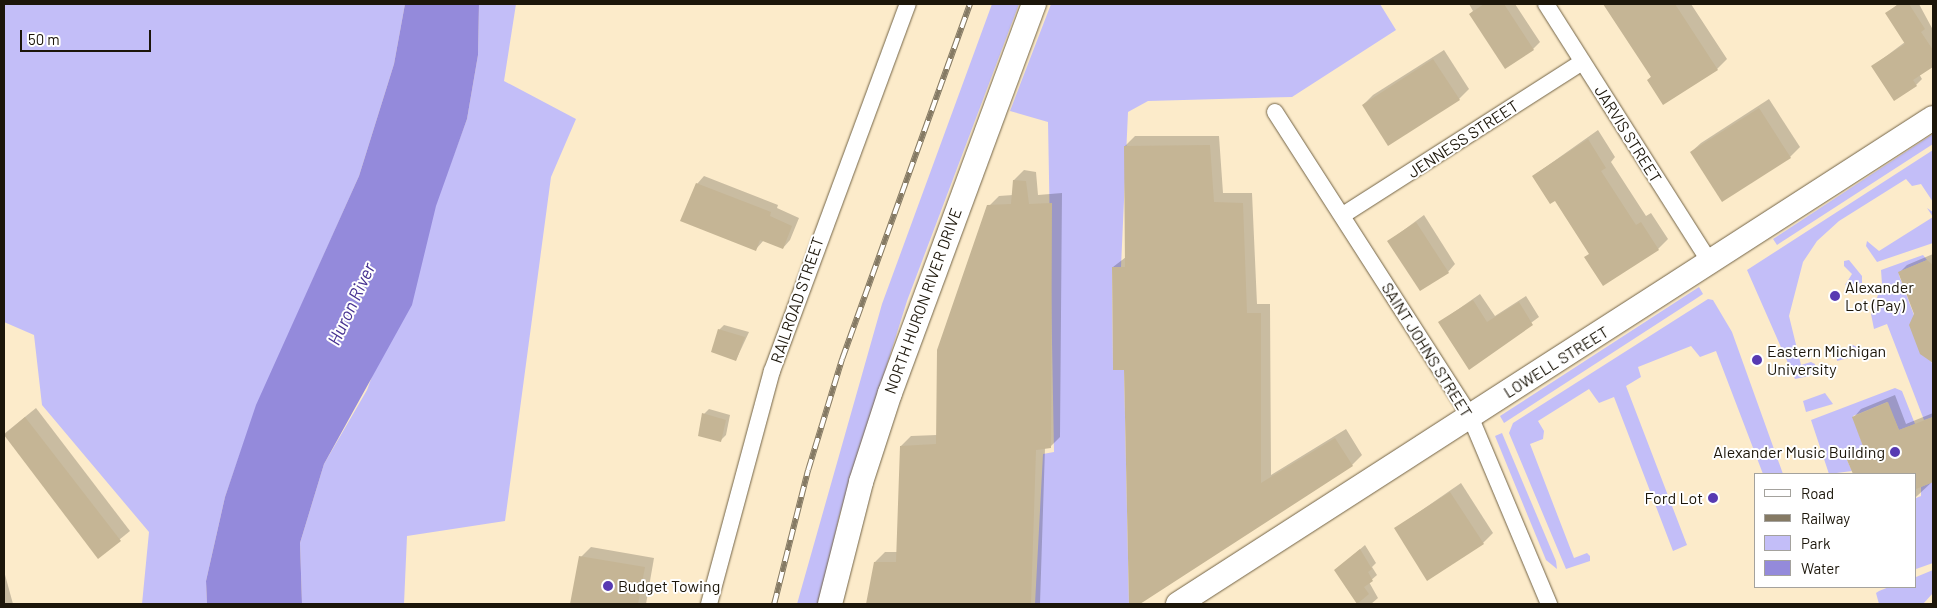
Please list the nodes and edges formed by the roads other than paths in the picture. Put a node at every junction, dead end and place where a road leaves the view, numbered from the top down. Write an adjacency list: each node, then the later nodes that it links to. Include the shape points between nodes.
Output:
1 (908, 4): 10 (street, RAILROAD STREET, via 772,371)
2 (1034, 4): 11 (main road, NORTH HURON RIVER DRIVE, via 890,393 861,482)
3 (1546, 4): 4 (street, JARVIS STREET)
4 (1582, 62): 7 (street, JENNESS STREET); 8 (street, JARVIS STREET)
5 (1275, 112): 7 (street, SAINT JOHNS STREET)
6 (1933, 118): 8 (main road, LOWELL STREET)
7 (1343, 215): 9 (street, SAINT JOHNS STREET)
8 (1711, 264): 9 (main road, LOWELL STREET)
9 (1470, 416): 12 (main road, LOWELL STREET); 13 (street, SAINT JOHNS STREET)
10 (709, 604)
11 (830, 604)
12 (1178, 604)
13 (1549, 604)

